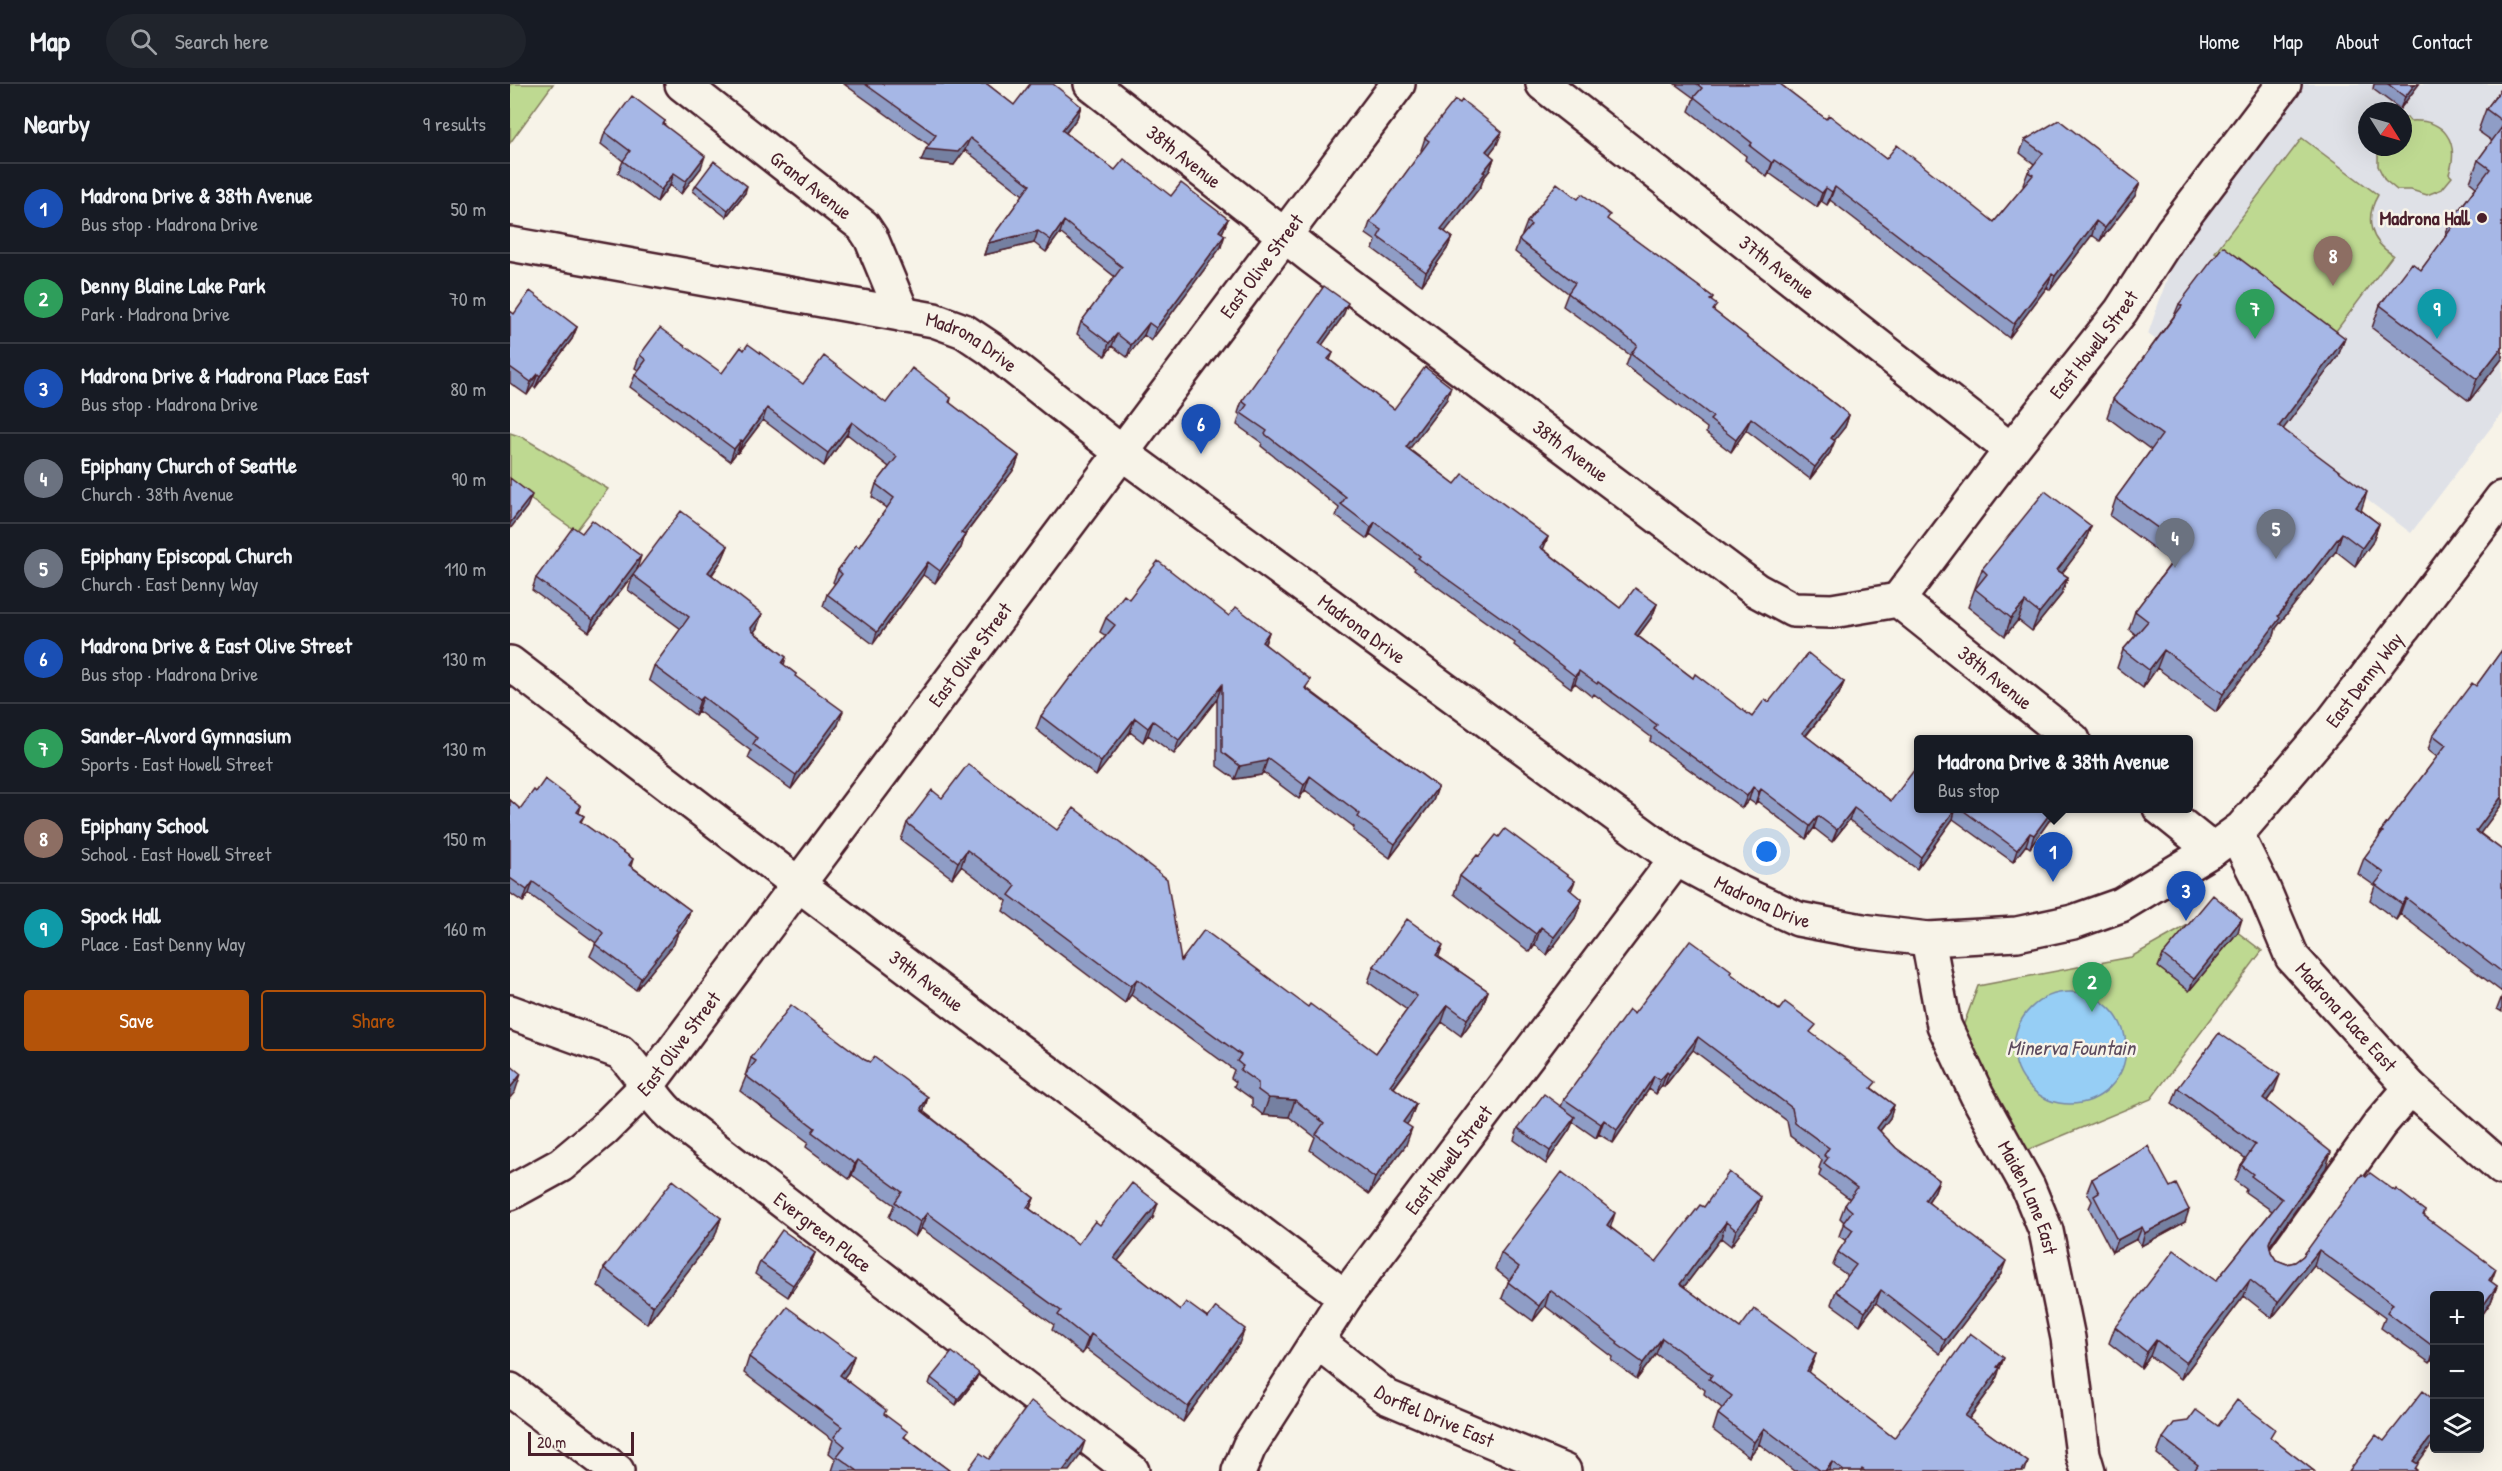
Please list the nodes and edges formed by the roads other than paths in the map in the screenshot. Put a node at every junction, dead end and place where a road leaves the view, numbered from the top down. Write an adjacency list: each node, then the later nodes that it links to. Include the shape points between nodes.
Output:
1 (682, 84): 8 (street, Grand Avenue, via 863,226)
2 (1091, 84): 6 (street, 38th Avenue)
3 (1398, 84): 6 (street, East Olive Street)
4 (1543, 84): 9 (street, 37th Avenue)
5 (2284, 84): 9 (street, East Howell Street, via 2172,232 2121,311)
6 (1285, 235): 10 (street, East Olive Street); 12 (street, 38th Avenue, via 1756,590 1793,610 1832,610)
7 (510, 244): 8 (street, Madrona Drive)
8 (903, 315): 10 (street, Madrona Drive, via 934,320 964,331)
9 (2011, 450): 12 (street, East Howell Street)
10 (1122, 453): 17 (street, Madrona Drive); 18 (street, East Olive Street)
11 (2496, 519): 16 (street, East Denny Way, via 2330,725)
12 (1898, 600): 14 (street, 38th Avenue)
13 (510, 663): 18 (street, 39th Avenue)
14 (2067, 735)
15 (2169, 813): 16 (street)
16 (2224, 842): 19 (street, Madrona Drive, via 2121,904 2073,922 2017,934); 22 (street, Madrona Place East, via 2263,888 2292,957)
17 (1676, 859): 19 (street, Madrona Drive, via 1798,919); 26 (street, East Howell Street)
18 (798, 884): 21 (street, East Olive Street); 26 (street, 39th Avenue)
19 (1928, 939): 33 (street, Maiden Lane East, via 1944,1024 1977,1095 2028,1187 2046,1231 2068,1338)
20 (510, 1012): 21 (street, Evergreen Place, via 620,1052)
21 (647, 1086): 24 (street, East Olive Street, via 561,1165); 30 (street, Evergreen Place, via 670,1114)
22 (2411, 1088): 23 (street, Madrona Place East); 25 (street, via 2380,1124)
23 (2502, 1168)
24 (510, 1193)
25 (2282, 1262)
26 (1345, 1297): 27 (street, East Howell Street)
27 (1317, 1341): 31 (street, East Howell Street, via 1249,1447); 32 (street, Dorffel Drive East, via 1387,1397)
28 (510, 1390): 29 (street)
29 (616, 1471)
30 (1132, 1471)
31 (1239, 1471)
32 (1564, 1471)
33 (2088, 1471)

